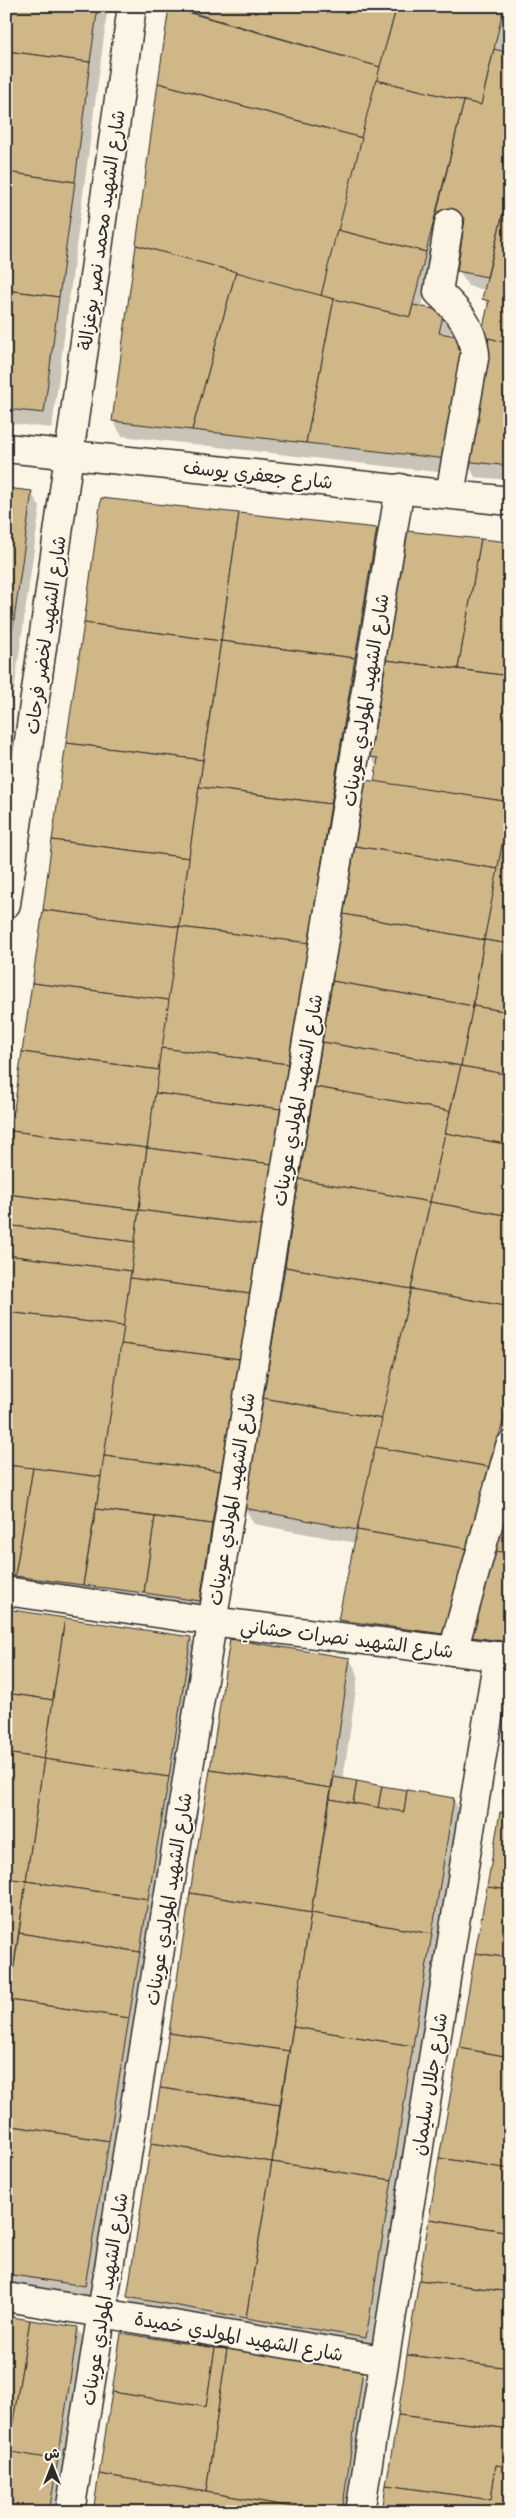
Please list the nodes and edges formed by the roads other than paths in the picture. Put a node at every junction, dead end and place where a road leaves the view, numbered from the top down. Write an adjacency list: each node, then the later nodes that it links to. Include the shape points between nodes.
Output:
1 (132, 6): 4 (street, شارع الشهيد محمد نصر بوغزالة)
2 (449, 223): 6 (street, via 438,292 462,314 473,338 475,353)
3 (6, 448): 4 (street, شارع جعفري يوسف)
4 (71, 454): 5 (street, شارع جعفري يوسف); 8 (street, شارع الشهيد لخضر فرحات)
5 (400, 488): 6 (street, شارع جعفري يوسف); 11 (street, شارع الشهيد المولدي عوينات)
6 (450, 494): 7 (street, شارع جعفري يوسف)
7 (510, 501)
8 (6, 904)
9 (510, 1446): 12 (street)
10 (6, 1592): 11 (street, شارع الشهيد نصرات حشاني)
11 (211, 1620): 12 (street, شارع الشهيد نصرات حشاني); 15 (street, شارع الشهيد المولدي عوينات, via 156,1982)
12 (453, 1651): 13 (street, شارع الشهيد نصرات حشاني)
13 (504, 1657): 16 (street, شارع جلال سليمان)
14 (6, 2297): 15 (street, شارع الشهيد المولدي خميدة)
15 (101, 2312): 16 (street, شارع الشهيد المولدي خميدة); 17 (street, شارع الشهيد المولدي عوينات)
16 (383, 2360): 18 (street, شارع جلال سليمان)
17 (70, 2512)
18 (360, 2512)

